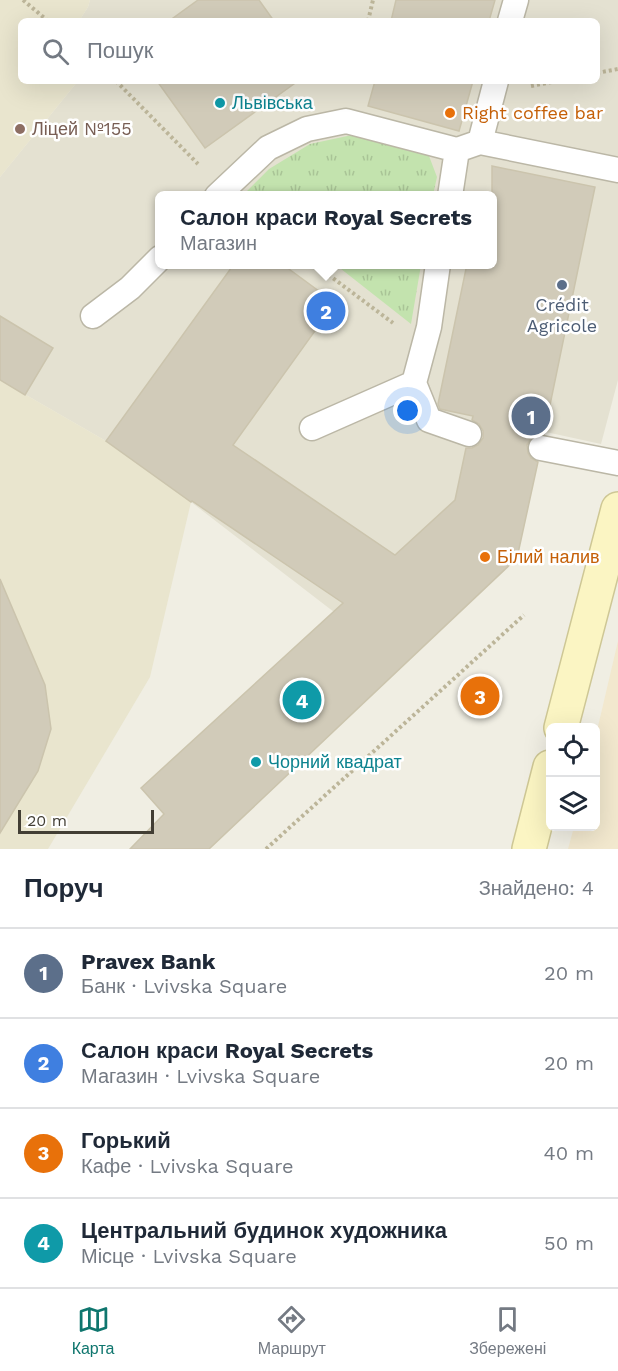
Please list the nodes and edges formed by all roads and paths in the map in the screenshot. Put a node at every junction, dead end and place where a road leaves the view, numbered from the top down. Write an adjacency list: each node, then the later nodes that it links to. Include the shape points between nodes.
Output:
1 (23, 0): 4 (path)
2 (373, 0): 5 (path)
3 (516, 0): 6 (lane)
4 (44, 18)
5 (369, 18)
6 (511, 18)
7 (618, 69): 8 (path)
8 (600, 72)
9 (119, 84): 14 (path)
10 (495, 84): 11 (lane)
11 (480, 142): 12 (lane); 13 (lane)
12 (458, 150): 15 (lane, via 346,122 307,129 268,148); 16 (lane)
13 (618, 170)
14 (219, 191)
15 (221, 191)
16 (451, 191)
17 (155, 262): 20 (lane, via 130,288)
18 (322, 269): 21 (path)
19 (437, 269): 21 (lane)
20 (93, 316)
21 (424, 347): 22 (lane)
22 (414, 383): 23 (lane); 24 (lane, via 429,420)
23 (312, 428)
24 (469, 434)
25 (541, 448): 26 (lane)
26 (618, 463)
27 (618, 509): 29 (main road)
28 (524, 615): 31 (path)
29 (562, 723)
30 (547, 777): 32 (main road)
31 (266, 849)
32 (529, 849)

